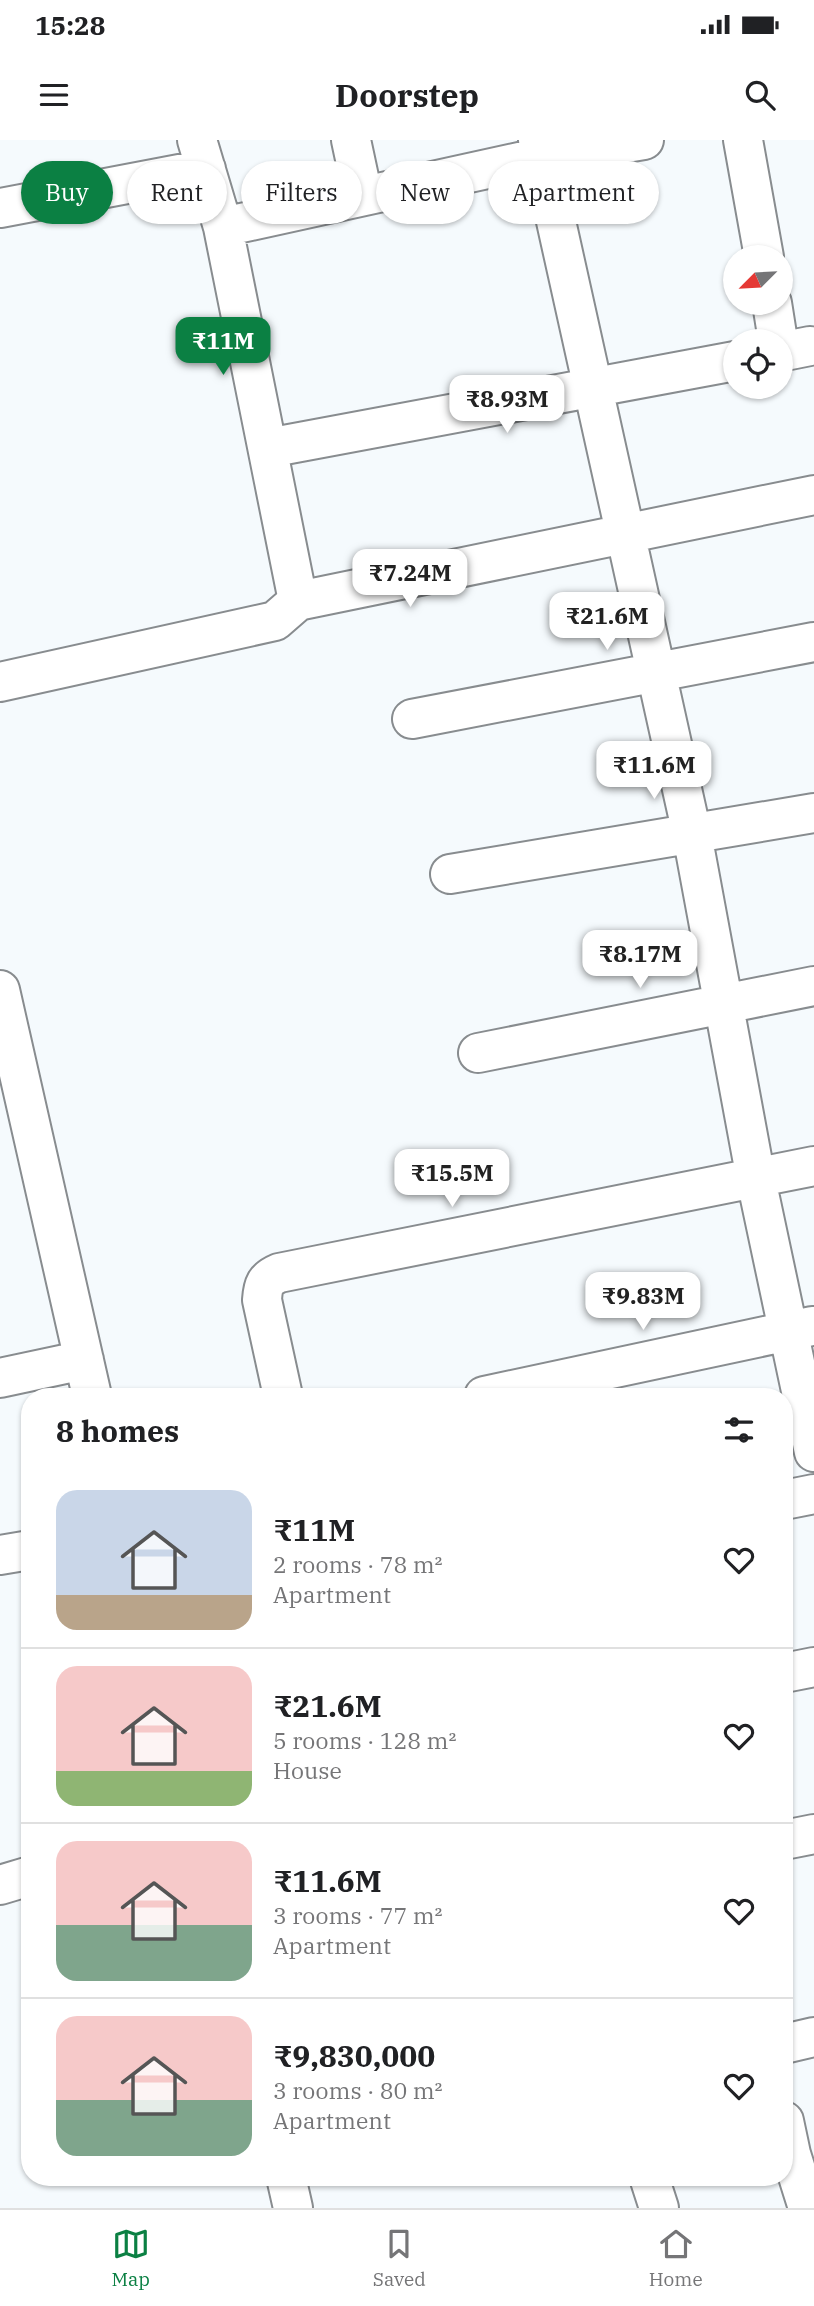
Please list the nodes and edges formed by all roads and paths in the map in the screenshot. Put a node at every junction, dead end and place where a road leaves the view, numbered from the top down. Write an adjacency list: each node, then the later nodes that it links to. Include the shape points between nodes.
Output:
1 (351, 140): 6 (street)
2 (644, 140): 4 (street)
3 (743, 140): 9 (street)
4 (540, 149): 6 (street); 11 (street)
5 (201, 155): 7 (street); 8 (street)
6 (363, 196): 8 (street)
7 (0, 208)
8 (223, 227): 12 (street)
9 (762, 245)
10 (723, 363): 11 (street)
11 (593, 389): 12 (street); 14 (street)
12 (268, 448): 15 (street)
13 (814, 495): 14 (street)
14 (625, 533): 15 (street); 17 (street)
15 (298, 601): 18 (street, via 275,621)
16 (814, 642): 17 (street)
17 (657, 674): 19 (street); 21 (street)
18 (0, 682)
19 (412, 719)
20 (814, 813): 21 (street)
21 (692, 834): 22 (street); 25 (street)
22 (450, 874)
23 (814, 986): 25 (street)
24 (0, 990): 30 (street)
25 (723, 1004): 26 (street); 28 (street)
26 (478, 1053)
27 (814, 1166): 28 (street)
28 (756, 1178): 29 (street); 33 (street, via 269,1278 262,1300)
29 (801, 1328): 34 (street); 35 (street)
30 (83, 1360): 31 (street); 32 (street)
31 (0, 1378)
32 (90, 1388)
33 (281, 1388)
34 (521, 1388)
35 (814, 1452)
36 (814, 1494): 37 (street)
37 (793, 1498)
38 (21, 1552): 39 (street)
39 (0, 1555)
40 (814, 1667): 41 (street)
41 (793, 1670)
42 (814, 1834): 43 (street)
43 (793, 1838)
44 (21, 1879): 45 (street)
45 (0, 1885)
46 (814, 2037): 47 (street)
47 (793, 2042)
48 (793, 2160): 53 (street)
49 (288, 2186): 51 (street)
50 (652, 2186): 52 (street)
51 (293, 2208)
52 (659, 2208)
53 (808, 2208)

